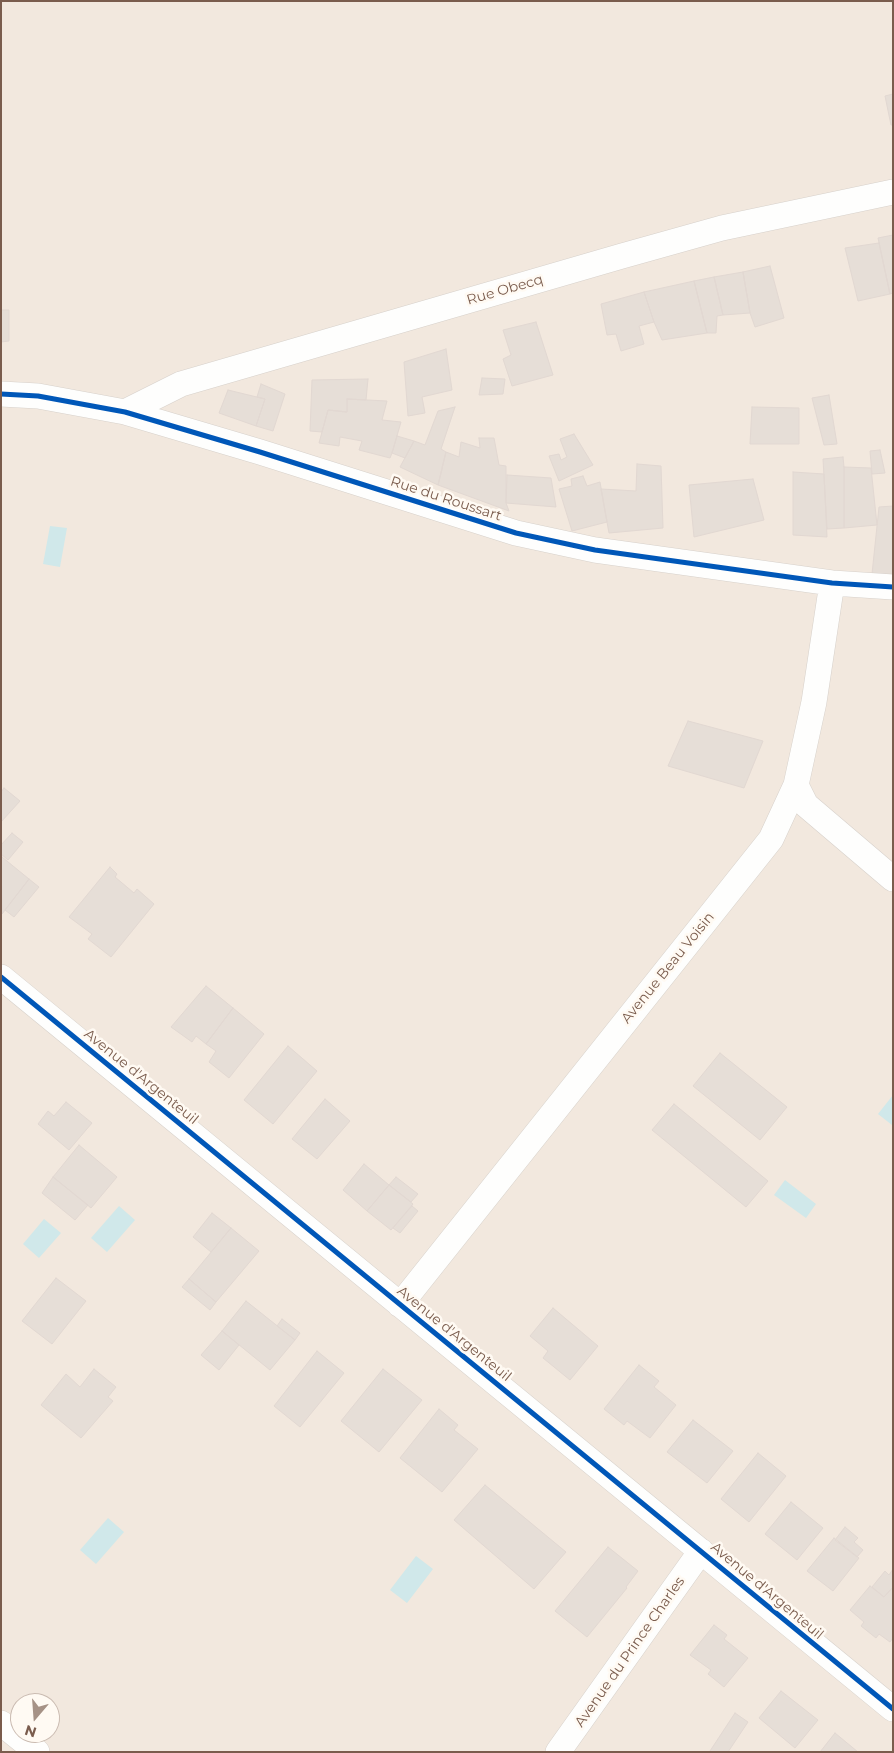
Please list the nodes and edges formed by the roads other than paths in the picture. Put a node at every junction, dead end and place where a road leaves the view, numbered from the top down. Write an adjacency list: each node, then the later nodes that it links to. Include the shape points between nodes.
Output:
1 (893, 192): 3 (street, Rue Obecq, via 722,228 631,254 181,384)
2 (1, 394): 3 (street, Rue du Roussart, via 38,396)
3 (125, 412): 4 (street, Rue du Roussart, via 516,533 596,550)
4 (832, 583): 5 (street, Rue du Roussart); 6 (street, Avenue Beau Voisin, via 814,702)
5 (893, 587)
6 (796, 784): 7 (street, via 806,805); 9 (street, Avenue Beau Voisin, via 771,839)
7 (893, 878)
8 (1, 977): 9 (street, Avenue d'Argenteuil)
9 (400, 1304): 10 (street, Avenue d'Argenteuil)
10 (702, 1551): 11 (street, Avenue d'Argenteuil); 14 (street, Avenue du Prince Charles)
11 (893, 1709)
12 (1, 1723): 13 (street)
13 (36, 1752)
14 (558, 1752)

